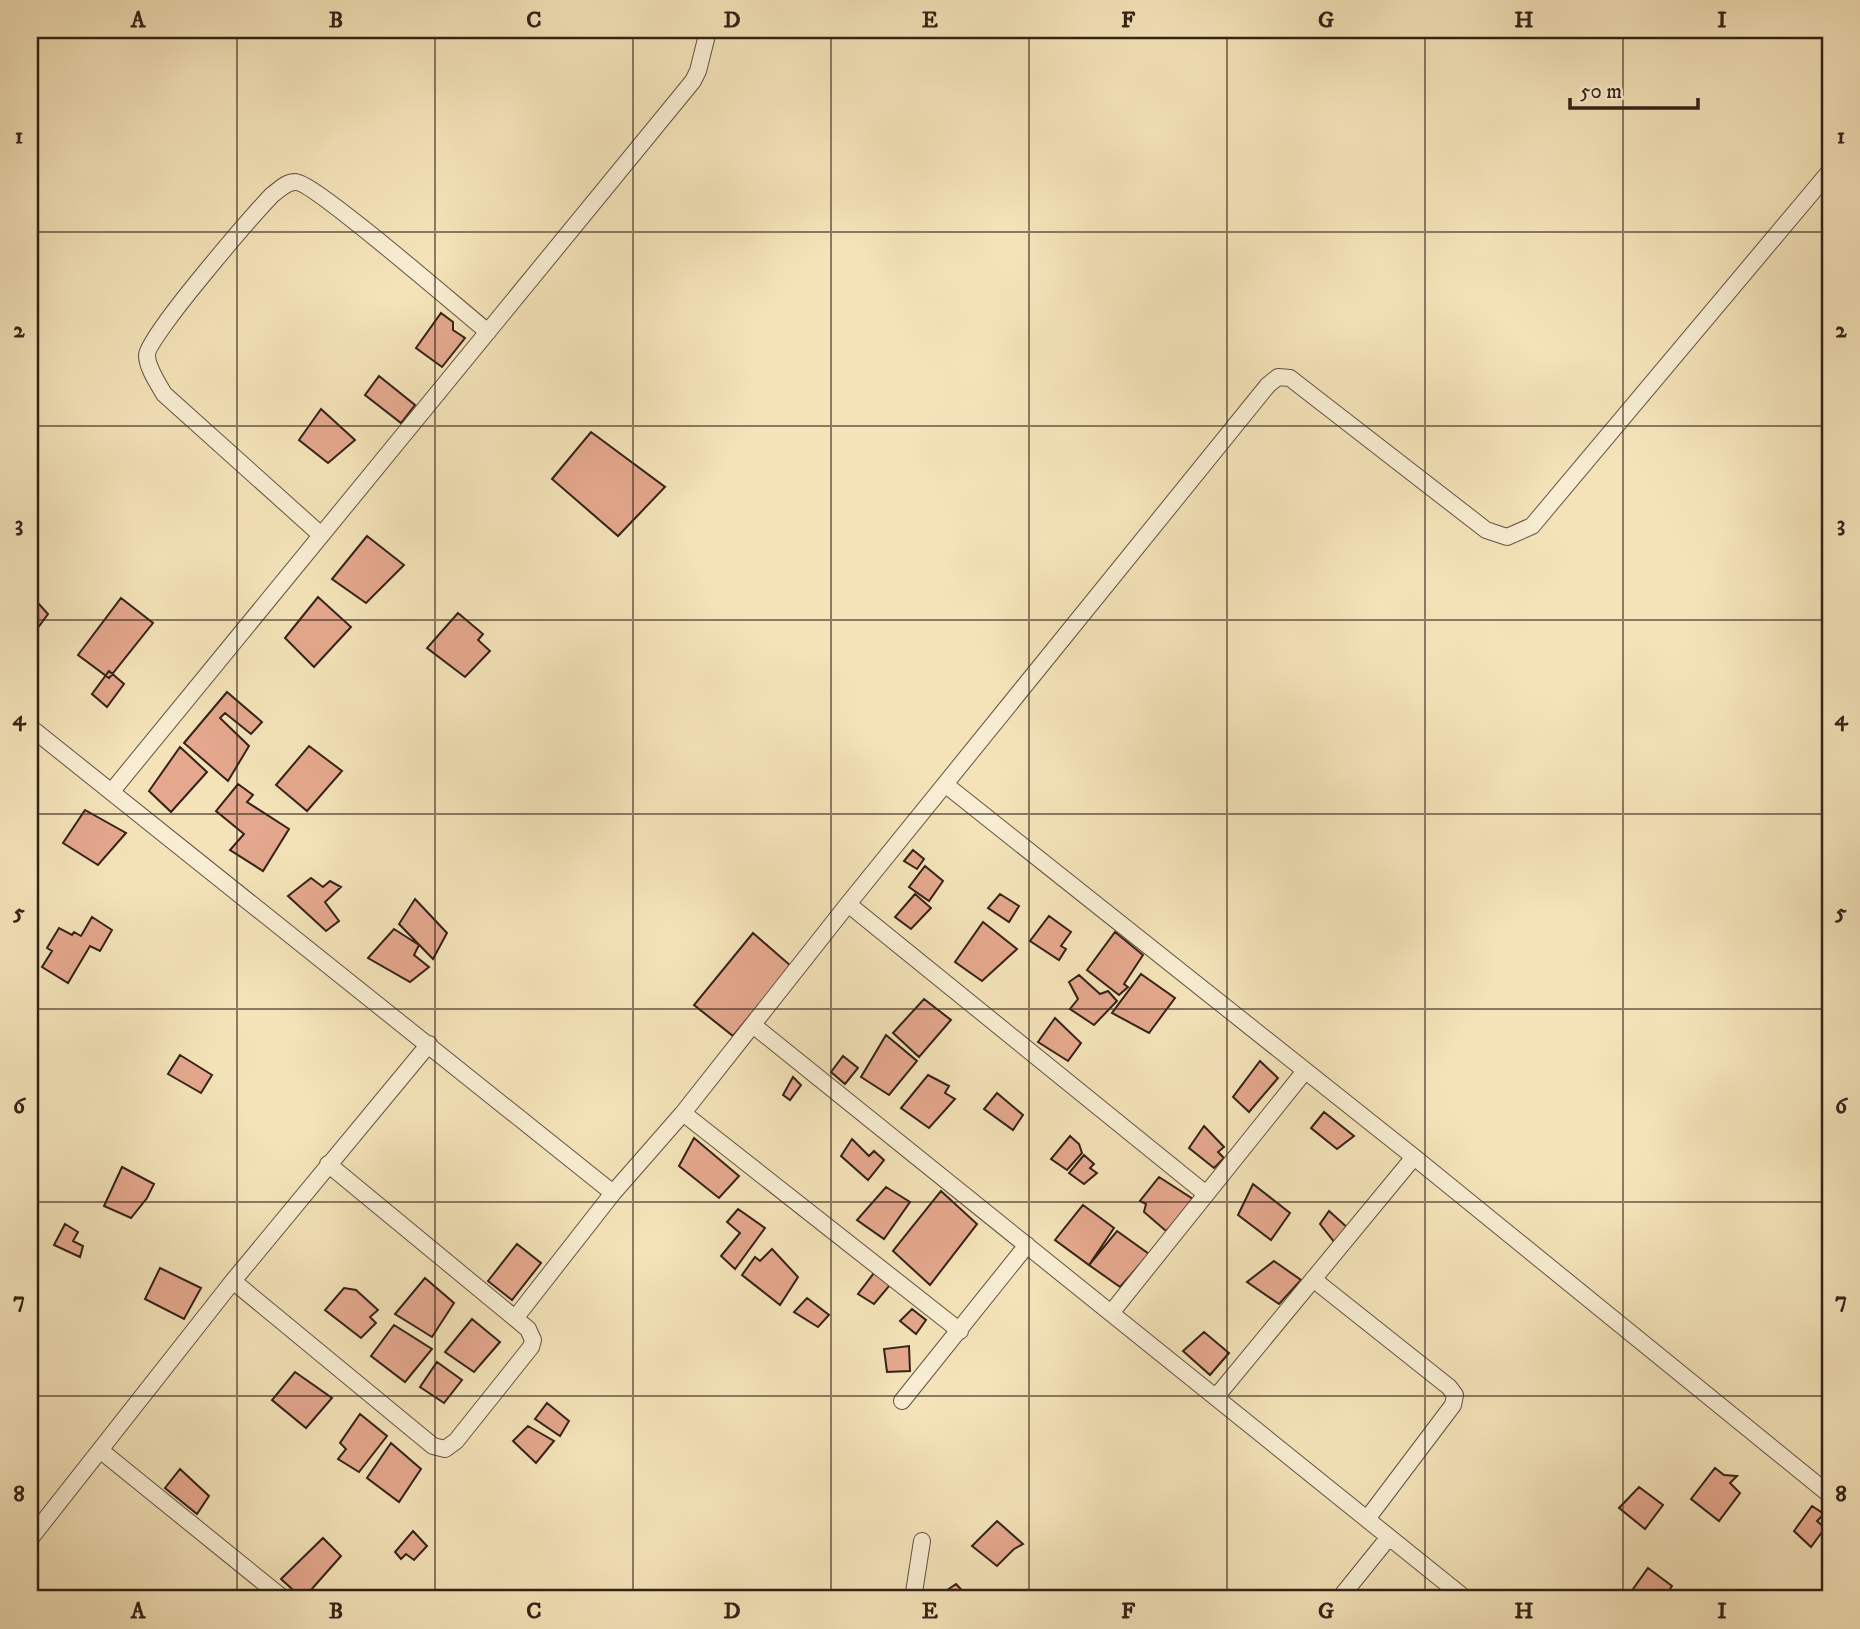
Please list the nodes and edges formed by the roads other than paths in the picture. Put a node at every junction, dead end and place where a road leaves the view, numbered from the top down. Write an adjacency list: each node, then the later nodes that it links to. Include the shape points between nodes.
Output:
1 (708, 31): 3 (street, via 692,81)
2 (1830, 171): 6 (street, via 1532,526 1507,537 1486,530 1290,378 1278,377)
3 (488, 332): 4 (street); 4 (street, via 348,216 307,184 296,181 272,195 183,300 149,346 151,369 164,394)
4 (321, 535): 7 (street)
5 (30, 727): 7 (street)
6 (946, 785): 8 (street); 11 (street)
7 (112, 791): 10 (street)
8 (848, 904): 9 (street); 16 (street)
9 (753, 1025): 12 (street); 17 (street)
10 (429, 1044): 14 (street); 15 (street)
11 (1304, 1071): 13 (street); 16 (street)
12 (683, 1113): 15 (street); 22 (street)
13 (1413, 1157): 18 (street); 26 (street)
14 (328, 1164): 19 (street); 21 (street)
15 (614, 1193): 21 (street)
16 (1206, 1194): 20 (street)
17 (1027, 1245): 20 (street); 22 (street)
18 (1313, 1279): 23 (street); 27 (street, via 1455,1395 1453,1405)
19 (233, 1281): 21 (street, via 433,1446 444,1449 456,1441 531,1348 528,1329); 25 (street)
20 (1111, 1313): 23 (street)
21 (516, 1317)
22 (960, 1331): 24 (street)
23 (1216, 1397): 27 (street)
24 (902, 1401)
25 (100, 1450): 29 (street); 31 (street)
26 (1830, 1495)
27 (1367, 1518): 28 (street)
28 (1389, 1537): 33 (street); 34 (street)
29 (30, 1539)
30 (922, 1541): 32 (street)
31 (284, 1599)
32 (913, 1599)
33 (1339, 1599)
34 (1466, 1599)

